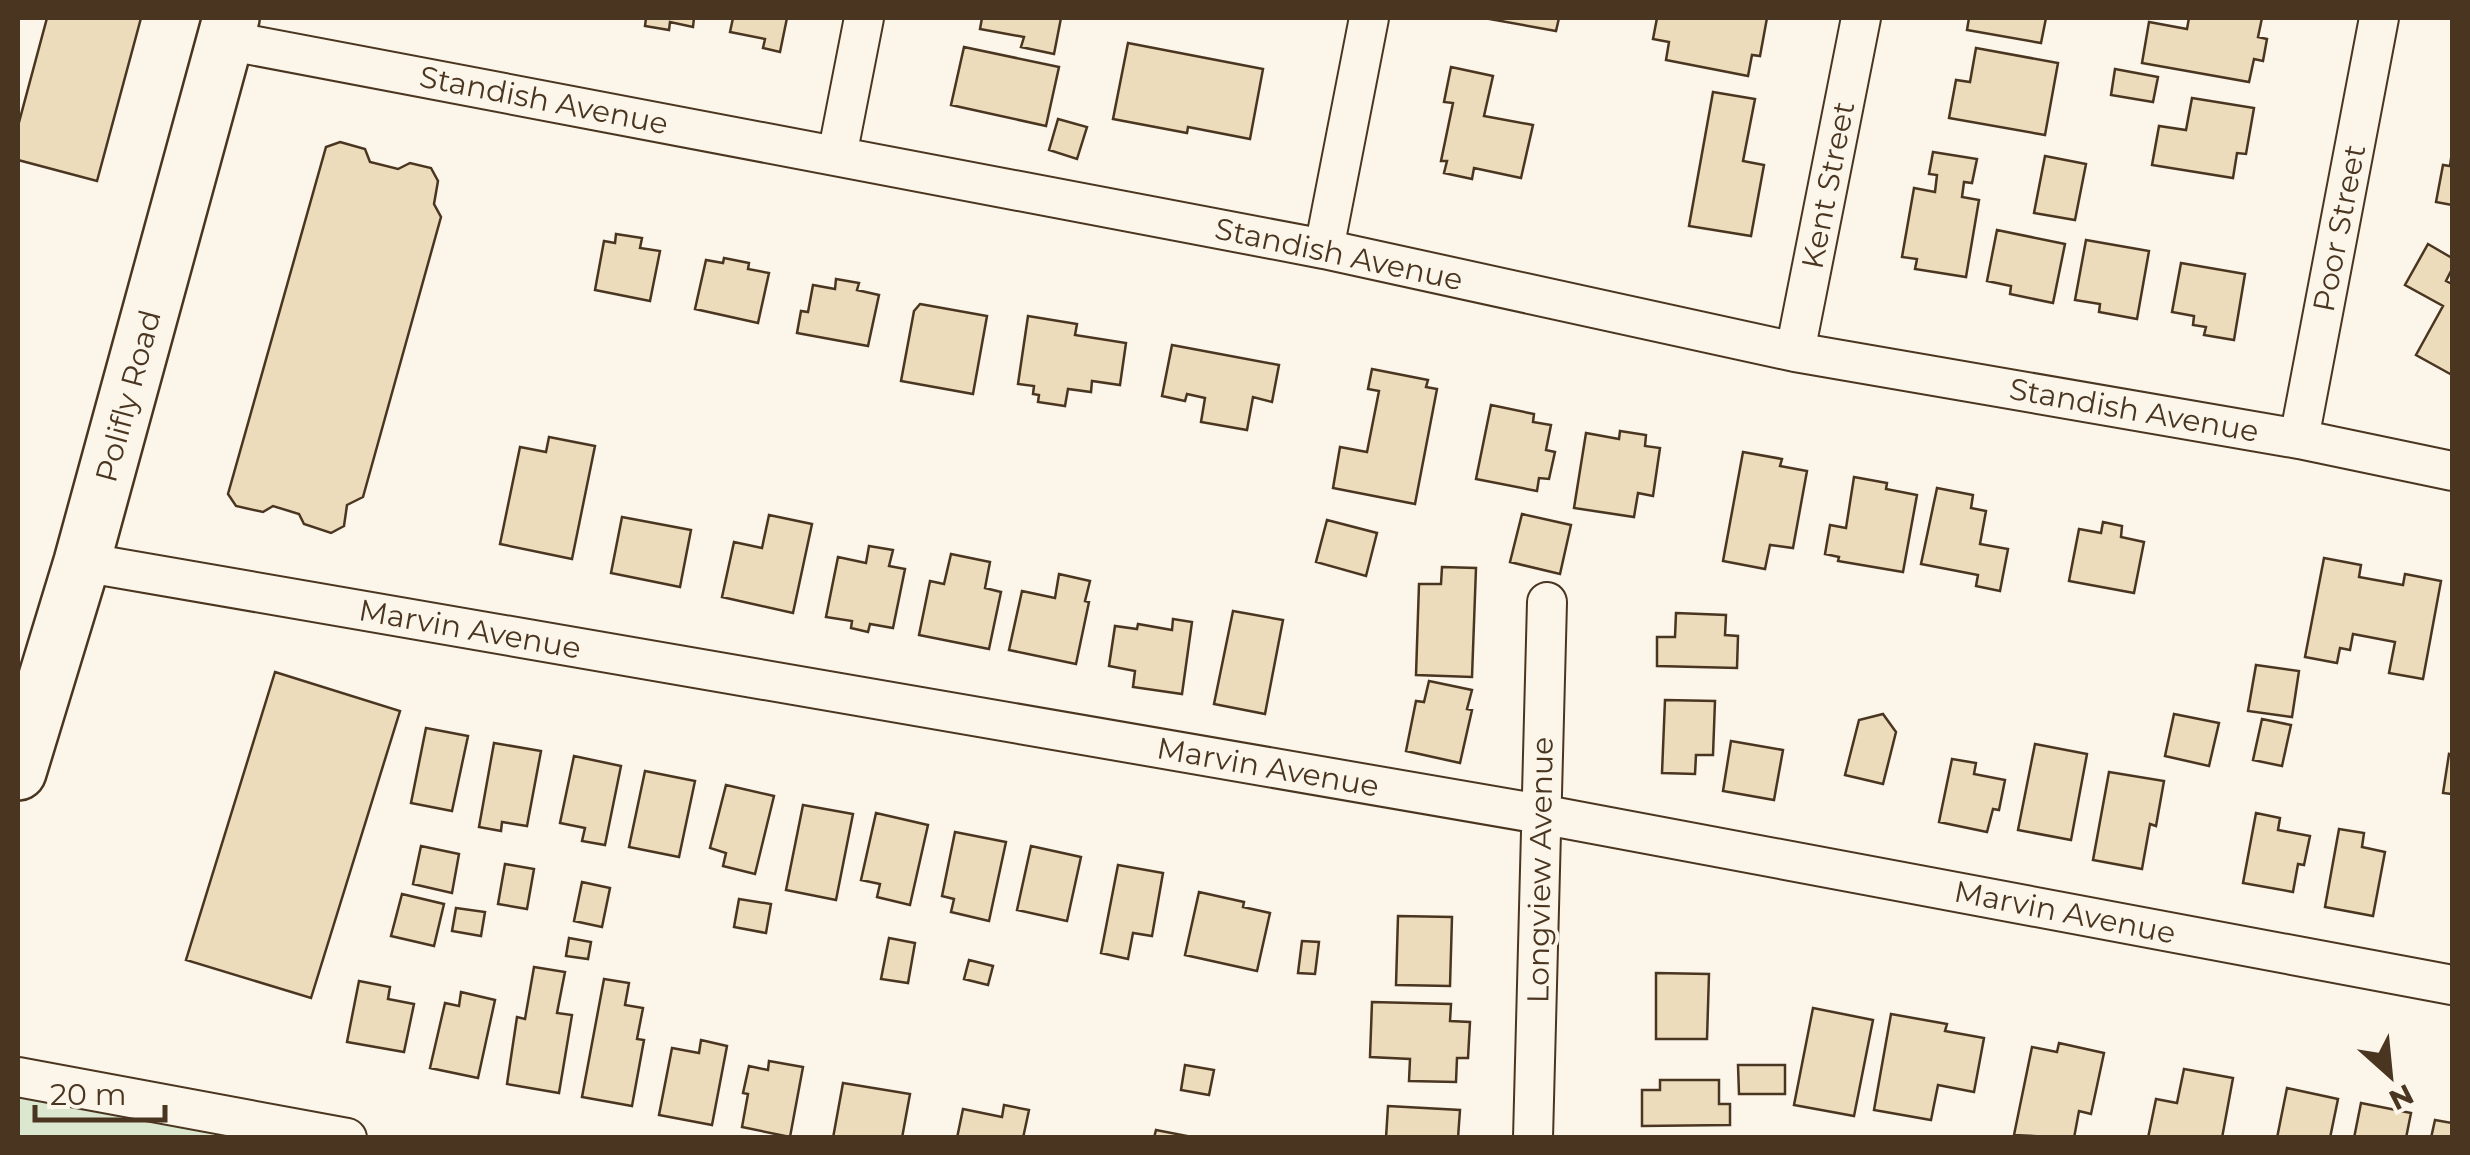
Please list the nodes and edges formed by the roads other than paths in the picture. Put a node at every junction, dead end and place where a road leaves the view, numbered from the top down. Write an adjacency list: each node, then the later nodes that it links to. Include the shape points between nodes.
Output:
1 (864, 18): 6 (street)
2 (1369, 18): 7 (street)
3 (1862, 18): 8 (street, Kent Street)
4 (2379, 18): 9 (street, Poor Street)
5 (228, 29): 6 (street, Standish Avenue); 11 (main road, Polifly Road)
6 (836, 156): 7 (street, Standish Avenue)
7 (1324, 250): 8 (street, Standish Avenue)
8 (1794, 352): 9 (street, Standish Avenue)
9 (2299, 439): 10 (street, Standish Avenue)
10 (2452, 471)
11 (82, 562): 13 (main road, Polifly Road); 14 (street, Marvin Avenue)
12 (1547, 602): 14 (street, Longview Avenue)
13 (18, 772)
14 (1540, 814): 15 (street, Marvin Avenue); 18 (street, Longview Avenue)
15 (2452, 985)
16 (18, 1076): 17 (street)
17 (347, 1138)
18 (1533, 1138)

